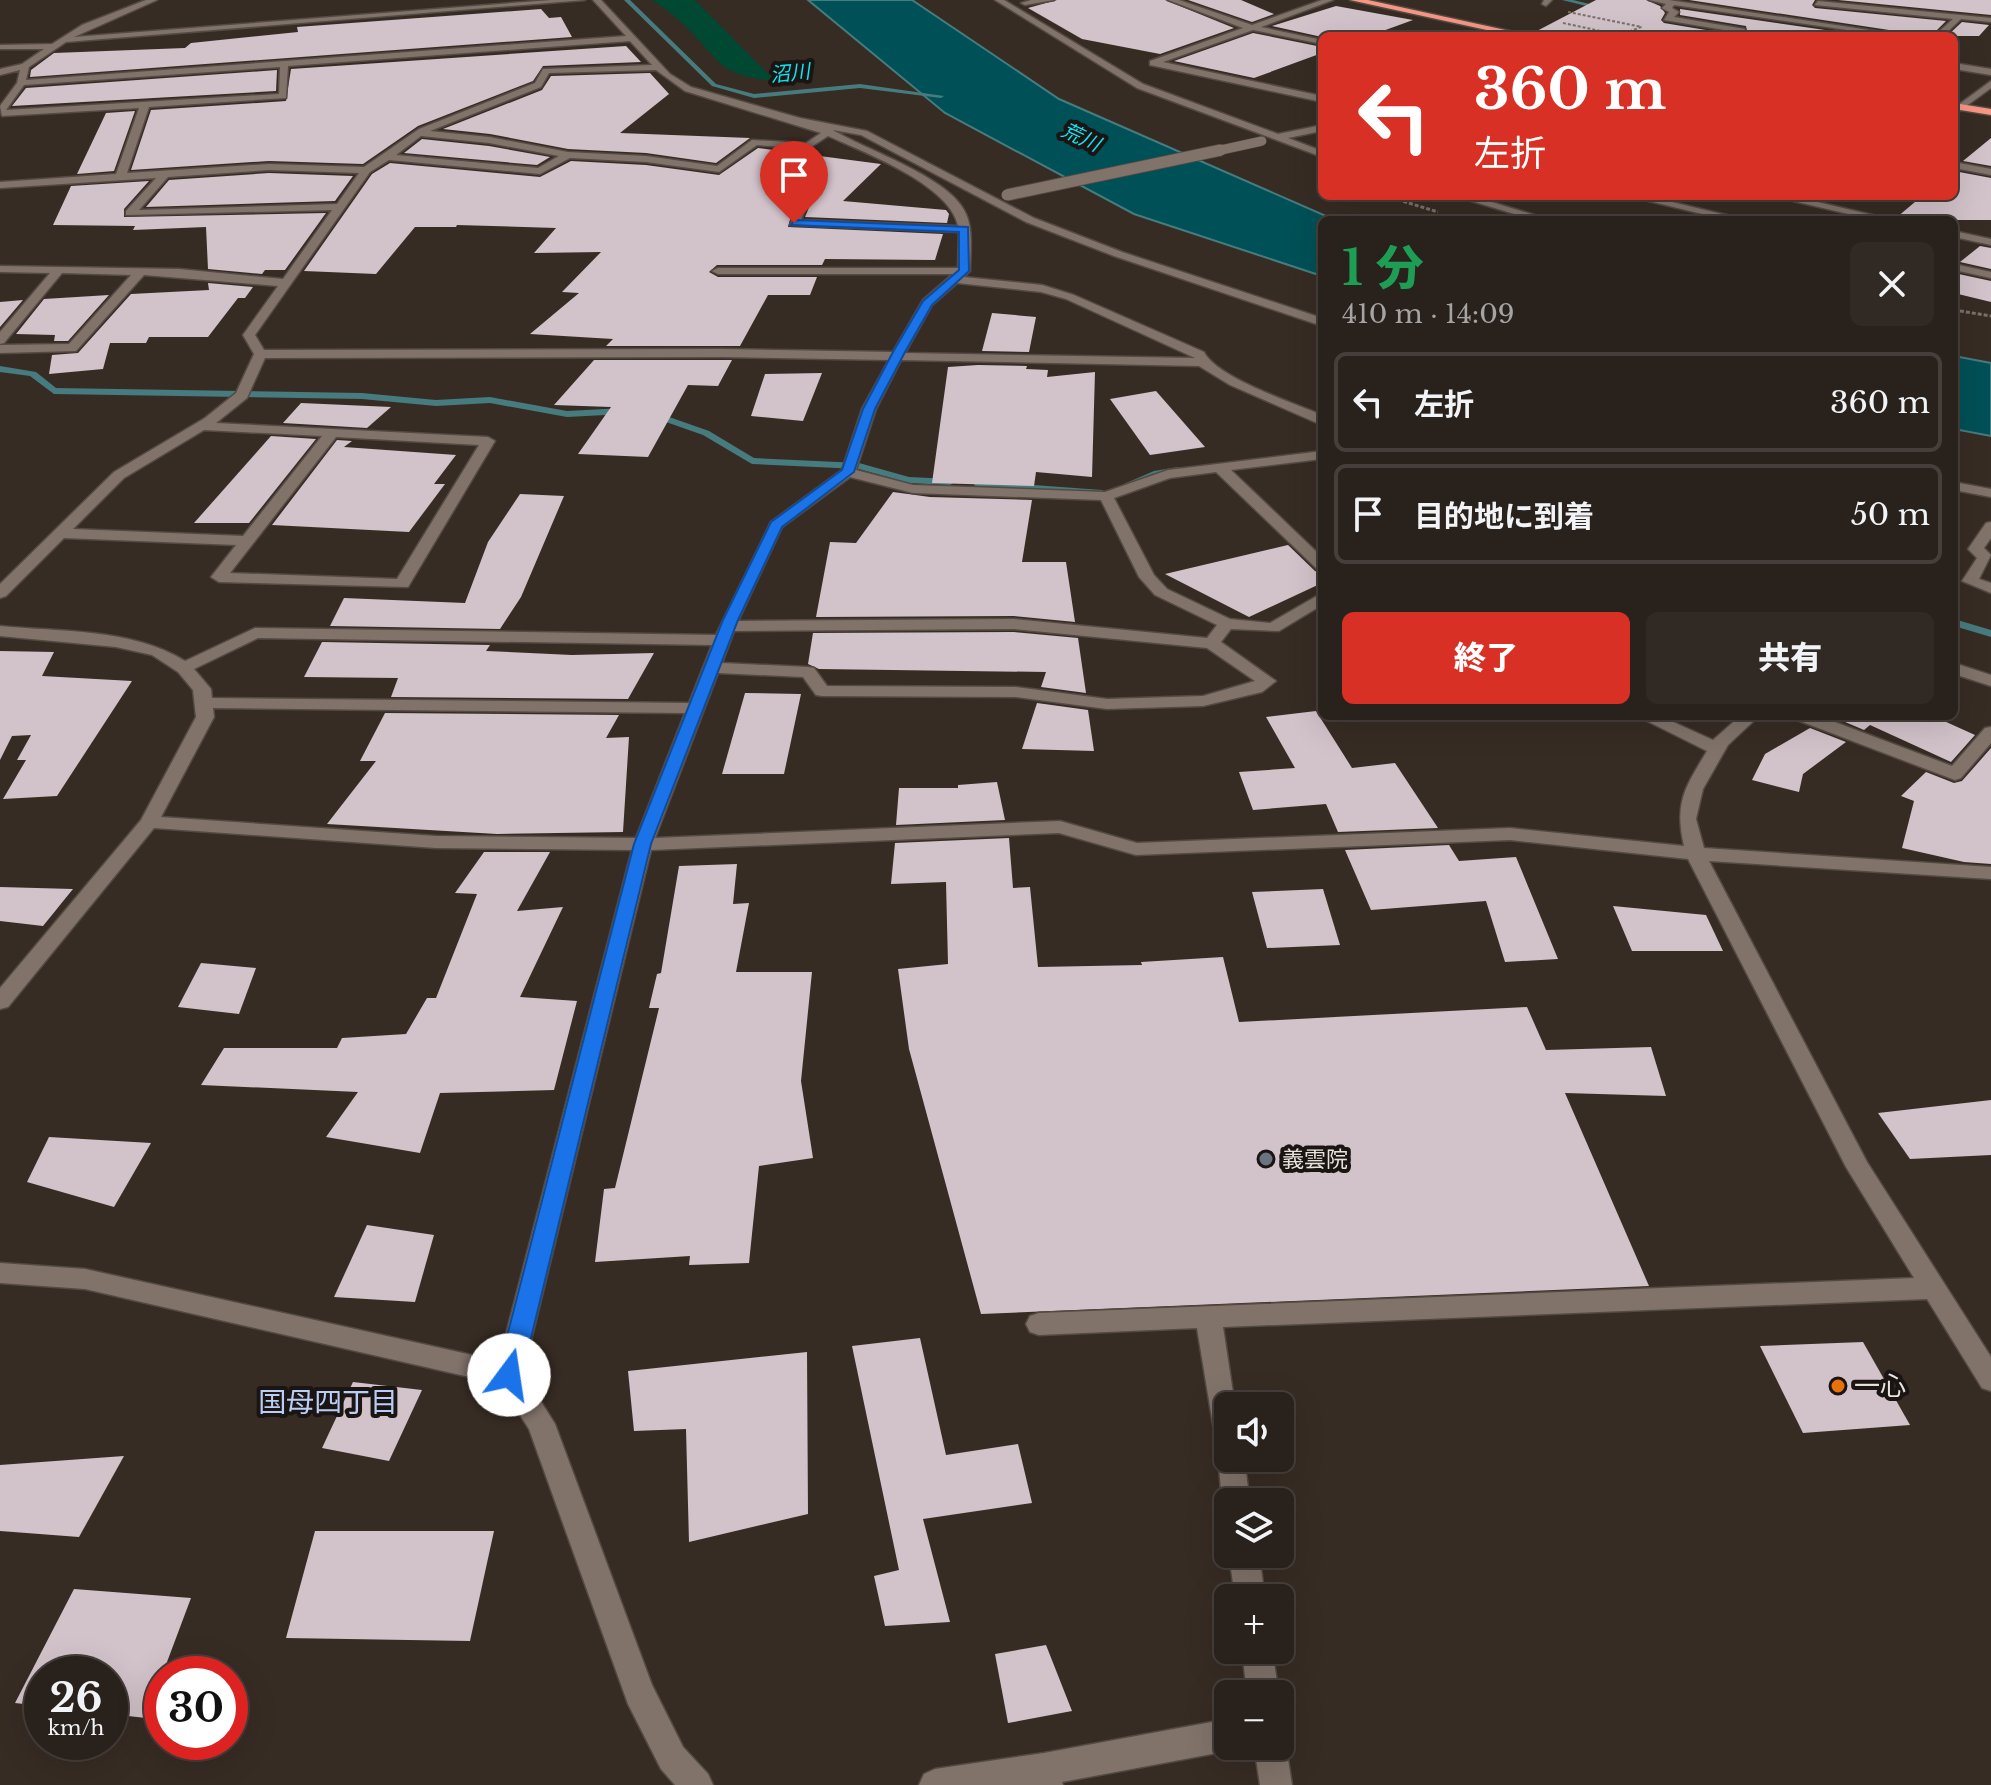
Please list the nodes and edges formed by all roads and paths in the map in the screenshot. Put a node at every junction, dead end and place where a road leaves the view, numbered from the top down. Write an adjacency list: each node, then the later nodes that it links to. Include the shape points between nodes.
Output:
1 (153, 0): 28 (street, via 85,27)
2 (581, 0): 28 (street)
3 (597, 0): 26 (street)
4 (999, 0): 49 (street, via 1123,78)
5 (1050, 0): 11 (street)
6 (1172, 0): 18 (street)
7 (1329, 0): 18 (street)
8 (1355, 0): 22 (highway)
9 (1653, 0): 12 (street)
10 (1820, 2): 14 (street); 16 (street)
11 (1025, 3)
12 (1674, 3): 16 (street); 21 (street, via 1666,8 1675,12 1667,18)
13 (1558, 10): 17 (path)
14 (1959, 17): 15 (street); 25 (street)
15 (1987, 20)
16 (1802, 22): 19 (street); 24 (street)
17 (1642, 27)
18 (1249, 28): 27 (street); 38 (street, via 1153,63)
19 (1777, 28)
20 (1754, 30): 21 (street)
21 (1742, 31): 23 (street)
22 (1509, 32)
23 (1720, 32)
24 (1876, 32)
25 (1942, 32)
26 (634, 38): 30 (street); 32 (street)
27 (1318, 41)
28 (63, 42): 29 (street); 31 (street)
29 (0, 47)
30 (284, 64): 36 (street); 39 (street, via 283,96)
31 (25, 66): 34 (street); 36 (street)
32 (658, 67): 44 (street, via 710,98); 48 (street, via 546,71 538,85 520,94)
33 (1958, 67): 35 (street)
34 (0, 72)
35 (1991, 72)
36 (21, 83): 39 (street, via 1,111 5,114)
37 (1991, 84): 40 (street)
38 (1318, 98)
39 (145, 105): 57 (street)
40 (1958, 107)
41 (1958, 108): 42 (highway)
42 (1991, 112)
43 (1318, 119): 46 (street)
44 (799, 121): 47 (street); 59 (street, via 864,133)
45 (1318, 128): 46 (street)
46 (1292, 129): 49 (street)
47 (829, 131): 51 (street, via 808,146 755,142 719,169); 73 (street, via 931,187 957,207)
48 (420, 133): 51 (street); 52 (street)
49 (1276, 138): 50 (street); 59 (street, bridge)
50 (1318, 153)
51 (568, 155): 52 (street, via 540,171)
52 (387, 157): 54 (street)
53 (1958, 166): 55 (street)
54 (366, 170): 56 (street, via 269,167); 66 (street)
55 (1991, 172)
56 (166, 173): 57 (street); 66 (street, via 130,213)
57 (121, 175): 58 (street)
58 (0, 185)
59 (987, 199): 86 (street, via 1118,254)
60 (1399, 200): 68 (path)
61 (1474, 200): 69 (street)
62 (1651, 200): 70 (street)
63 (1796, 200): 67 (street)
64 (1836, 200): 67 (street)
65 (802, 206): 73 (street, via 794,223)
66 (339, 207): 83 (street)
67 (1828, 207): 71 (street); 72 (street)
68 (1439, 212)
69 (1532, 216)
70 (1724, 216)
71 (1816, 216)
72 (1870, 216)
73 (964, 229): 81 (street)
74 (1958, 235): 75 (street)
75 (1991, 242)
76 (1958, 268): 82 (street)
77 (0, 269): 78 (street)
78 (59, 270): 79 (street); 87 (street)
79 (141, 271): 83 (street); 88 (street, via 72,348)
80 (718, 271): 81 (street)
81 (959, 275): 90 (street, via 927,303); 91 (street, via 1070,297 1200,355)
82 (1991, 275)
83 (285, 283): 89 (street, via 249,335)
84 (1958, 311): 85 (path)
85 (1991, 316)
86 (1318, 321)
87 (0, 340)
88 (0, 349)
89 (260, 354): 90 (street); 93 (street, via 244,390)
90 (896, 358): 91 (street); 96 (street, via 869,409)
91 (1202, 362): 92 (street)
92 (1318, 418)
93 (202, 426): 94 (street); 102 (street, via 119,475)
94 (332, 433): 103 (street); 103 (street, via 488,441 402,584 219,577)
95 (1318, 456): 97 (street)
96 (850, 466): 100 (street, via 913,489); 110 (street, via 776,525)
97 (1220, 468): 100 (street, via 1168,474); 104 (street)
98 (1958, 487): 99 (street)
99 (1991, 493)
100 (1106, 496): 108 (street, via 1147,577 1161,592)
101 (1991, 526): 105 (street, via 1976,549 1985,557 1970,581)
102 (61, 533): 103 (street); 106 (street)
103 (247, 541)
104 (1318, 562)
105 (1991, 588)
106 (0, 593)
107 (1318, 600): 108 (street, via 1273,628)
108 (1227, 624): 111 (street)
109 (0, 631): 112 (street, via 116,642 157,651)
110 (725, 633): 111 (street, via 1014,624); 112 (street, via 255,633); 113 (street)
111 (1211, 643): 113 (street, via 1267,681 1203,701 1107,704 1016,692 822,691 808,672)
112 (184, 668): 116 (street, via 202,689)
113 (712, 668): 117 (street)
114 (1958, 669): 115 (street)
115 (1991, 681)
116 (203, 703): 117 (street); 123 (street, via 205,717)
117 (696, 708): 124 (street)
118 (1655, 720): 122 (street)
119 (1746, 720): 122 (street)
120 (1813, 720): 121 (street, via 1955,774)
121 (1991, 732)
122 (1717, 749): 125 (street, via 1694,789 1687,819)
123 (149, 822): 124 (street, via 436,842); 127 (street)
124 (643, 844): 125 (street, via 1060,827 1136,849 1510,834); 132 (street)
125 (1695, 853): 126 (street); 129 (street, via 1858,1167)
126 (1991, 873)
127 (0, 1002)
128 (0, 1273): 132 (street, via 85,1279)
129 (1933, 1288): 130 (street); 133 (street)
130 (1208, 1317): 131 (street); 134 (street)
131 (1039, 1324)
132 (509, 1375): 138 (street, via 541,1424 639,1693 672,1758)
133 (1991, 1380)
134 (1220, 1392)
135 (1214, 1738): 137 (street)
136 (1272, 1760): 140 (street)
137 (1046, 1777): 139 (street)
138 (697, 1785)
139 (935, 1785)
140 (1276, 1785)

